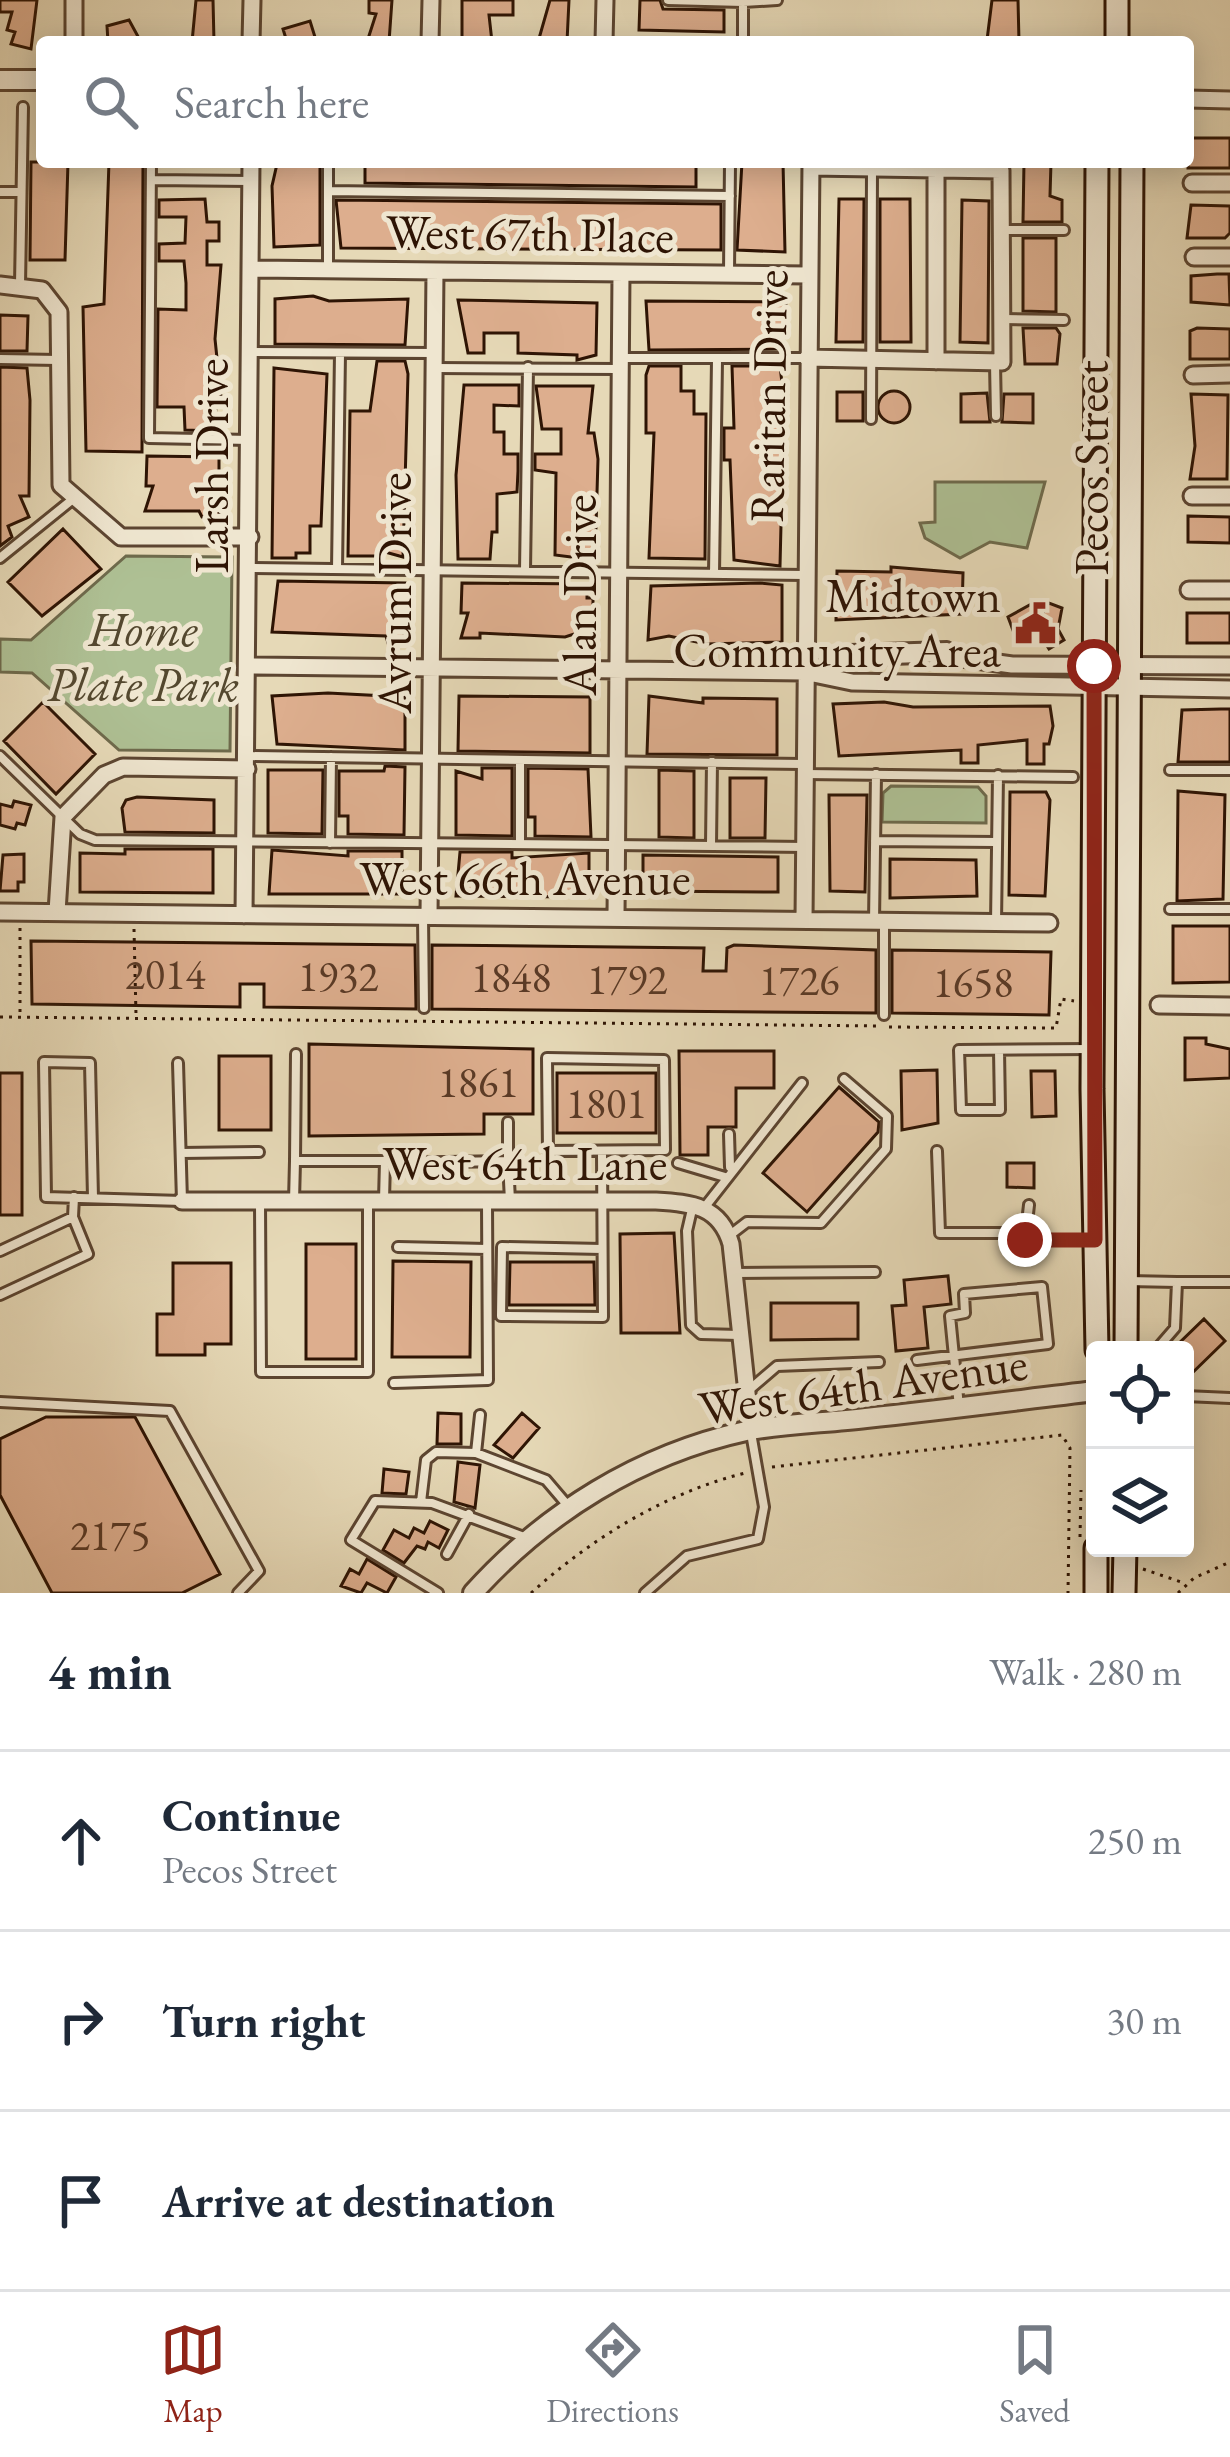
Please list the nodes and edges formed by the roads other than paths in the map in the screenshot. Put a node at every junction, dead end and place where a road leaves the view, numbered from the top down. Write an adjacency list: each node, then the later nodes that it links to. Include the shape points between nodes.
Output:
1 (74, 0): 10 (street)
2 (252, 0): 11 (street)
3 (431, 0): 12 (street)
4 (605, 0): 13 (street)
5 (668, 0): 9 (lane)
6 (777, 0): 8 (lane)
7 (1117, 0): 15 (main road)
8 (755, 1): 9 (lane)
9 (743, 2): 14 (lane)
10 (74, 36)
11 (251, 36)
12 (430, 36)
13 (604, 36)
14 (743, 36)
15 (1117, 36)
16 (0, 80): 17 (street)
17 (36, 80)
18 (1194, 99): 19 (street)
19 (1230, 100)
20 (23, 106): 37 (lane)
21 (151, 168): 31 (lane)
22 (251, 168): 32 (street, Larsh Drive)
23 (328, 168): 35 (lane)
24 (730, 168): 38 (lane)
25 (811, 168): 48 (street, Raritan Drive)
26 (857, 168): 29 (street)
27 (1097, 168): 89 (main road, Pecos Street)
28 (1132, 168): 90 (main road, Pecos Street)
29 (872, 169): 30 (street); 60 (lane)
30 (936, 170): 39 (street, via 1001,170); 61 (street)
31 (151, 180): 32 (lane); 69 (lane, via 149,438)
32 (251, 181): 43 (street, Larsh Drive)
33 (1192, 183): 34 (street)
34 (1230, 183)
35 (328, 191): 38 (lane); 44 (lane)
36 (0, 192): 37 (lane)
37 (21, 192): 50 (lane)
38 (730, 196): 47 (lane)
39 (1001, 230): 40 (lane); 51 (street)
40 (1064, 230)
41 (1194, 257): 42 (street)
42 (1230, 257)
43 (251, 269): 44 (street, West 67th Place); 53 (street, Larsh Drive)
44 (328, 269): 45 (street, West 67th Place)
45 (435, 271): 46 (street, West 67th Place); 58 (street, Avrum Drive)
46 (621, 273): 47 (street, West 67th Place); 63 (street, Alan Drive)
47 (729, 273): 48 (street, West 67th Place)
48 (808, 275): 55 (street, Raritan Drive)
49 (0, 285): 50 (street)
50 (20, 285): 57 (street, via 42,290 59,312)
51 (1002, 319): 52 (lane); 62 (street)
52 (1064, 320)
53 (251, 352): 54 (lane); 69 (street, Larsh Drive)
54 (340, 353): 58 (lane); 76 (lane)
55 (807, 358): 59 (lane); 60 (street); 81 (street, Raritan Drive)
56 (0, 359): 57 (lane)
57 (60, 360): 72 (street, via 61,485)
58 (435, 360): 64 (lane); 77 (street, Avrum Drive)
59 (717, 360): 63 (lane); 80 (lane)
60 (872, 360): 61 (street); 68 (lane)
61 (936, 361): 62 (street)
62 (995, 362): 67 (lane)
63 (620, 364): 64 (lane); 79 (street, Alan Drive)
64 (528, 367): 78 (lane)
65 (1230, 374): 66 (street)
66 (1193, 375)
67 (996, 416)
68 (871, 419)
69 (250, 440): 73 (street, Larsh Drive)
70 (1192, 496): 71 (street)
71 (1230, 496)
72 (74, 498): 73 (street, via 121,537); 74 (lane)
73 (250, 538): 75 (street, Larsh Drive)
74 (0, 558)
75 (250, 568): 76 (lane); 84 (street, Larsh Drive)
76 (337, 569): 77 (lane)
77 (433, 570): 78 (lane); 86 (street, Avrum Drive)
78 (525, 571): 79 (lane)
79 (618, 573): 80 (lane); 87 (street, Alan Drive)
80 (714, 574): 81 (lane)
81 (805, 575): 88 (street, Raritan Drive)
82 (1189, 590): 83 (street)
83 (1230, 590)
84 (249, 665): 86 (street); 98 (street, Larsh Drive)
85 (1230, 666): 90 (street)
86 (432, 669): 87 (street); 94 (street, Avrum Drive)
87 (617, 670): 88 (street); 96 (street, Alan Drive)
88 (804, 672): 89 (street, via 852,682); 89 (street, via 878,656 959,657); 99 (street, Raritan Drive)
89 (1094, 676): 90 (street); 130 (main road, Pecos Street)
90 (1133, 676): 91 (street); 168 (main road, Pecos Street)
91 (1230, 689)
92 (0, 756): 105 (lane)
93 (331, 758): 94 (lane); 98 (lane); 109 (lane)
94 (432, 758): 95 (lane); 110 (street, Avrum Drive)
95 (520, 760): 96 (lane); 111 (lane)
96 (617, 760): 97 (lane); 112 (street, Alan Drive)
97 (712, 761): 99 (lane); 113 (lane)
98 (247, 762): 105 (street, via 123,767 104,775); 108 (street, Larsh Drive)
99 (804, 769): 102 (lane); 114 (street, Raritan Drive)
100 (1170, 770): 101 (lane)
101 (1230, 770)
102 (875, 774): 103 (lane); 106 (lane)
103 (998, 775): 104 (lane); 107 (lane)
104 (1073, 777)
105 (63, 817): 108 (lane, via 94,840); 118 (street)
106 (875, 841): 107 (lane); 123 (lane)
107 (996, 842): 125 (lane)
108 (246, 843): 109 (lane); 119 (street, Larsh Drive)
109 (330, 843): 110 (lane)
110 (430, 844): 111 (lane); 120 (street, Avrum Drive)
111 (520, 844): 112 (lane)
112 (616, 844): 113 (lane); 121 (street, Alan Drive)
113 (712, 845): 114 (lane)
114 (805, 847): 122 (street, Raritan Drive)
115 (1170, 909): 116 (lane)
116 (1230, 909)
117 (0, 912): 118 (street, West 66th Avenue)
118 (57, 912): 119 (street, West 66th Avenue)
119 (244, 915): 120 (street, West 66th Avenue)
120 (426, 916): 121 (street, West 66th Avenue); 128 (lane)
121 (616, 917): 122 (street, West 66th Avenue)
122 (805, 920): 123 (street, West 66th Avenue)
123 (879, 922): 125 (street, West 66th Avenue); 129 (lane)
124 (1049, 923): 125 (street, West 66th Avenue)
125 (996, 924)
126 (1159, 1005): 127 (street)
127 (1230, 1006)
128 (424, 1008)
129 (884, 1015)
130 (1092, 1049): 131 (lane); 161 (main road, Pecos Street)
131 (999, 1050): 131 (lane, via 959,1050 961,1109 1000,1109)
132 (296, 1054): 142 (lane)
133 (178, 1063): 140 (lane)
134 (844, 1079): 160 (lane, via 887,1116 886,1149 820,1223 747,1222)
135 (802, 1083): 146 (lane)
136 (508, 1122): 143 (lane)
137 (729, 1133): 146 (lane)
138 (937, 1150): 159 (lane, via 940,1233)
139 (260, 1152): 140 (lane)
140 (181, 1153): 149 (lane)
141 (602, 1153): 141 (lane, via 665,1150 664,1060 547,1058 548,1150); 153 (lane)
142 (295, 1161): 144 (lane); 151 (lane)
143 (508, 1161): 144 (lane); 155 (lane)
144 (385, 1163): 152 (lane)
145 (678, 1163): 146 (lane)
146 (728, 1173): 157 (lane)
147 (74, 1197): 148 (lane); 148 (lane, via 46,1197 44,1062 90,1063); 158 (lane)
148 (93, 1198): 149 (lane)
149 (182, 1201): 150 (street, West 64th Lane)
150 (260, 1201): 151 (street, West 64th Lane); 152 (lane, via 261,1372 368,1372)
151 (294, 1201): 152 (street, West 64th Lane)
152 (376, 1201): 154 (street, West 64th Lane)
153 (602, 1201): 155 (street, West 64th Lane); 157 (street, West 64th Lane); 163 (lane)
154 (487, 1202): 155 (street, West 64th Lane); 164 (lane)
155 (510, 1202)
156 (1029, 1205): 159 (lane)
157 (698, 1206): 160 (street, West 64th Lane, via 722,1220); 172 (lane, via 687,1231 692,1324 701,1334)
158 (74, 1217): 165 (lane); 171 (lane, via 88,1254)
159 (1026, 1233): 161 (lane, via 1025,1240)
160 (729, 1236): 167 (street)
161 (1095, 1240): 173 (main road, Pecos Street)
162 (398, 1247): 164 (lane)
163 (602, 1249): 163 (lane, via 502,1247 501,1316 603,1317)
164 (487, 1250): 179 (lane, via 488,1380)
165 (0, 1251)
166 (874, 1272): 167 (lane)
167 (734, 1274): 172 (street)
168 (1126, 1281): 169 (lane); 174 (main road, Pecos Street)
169 (1177, 1282): 170 (lane); 175 (lane, via 1174,1328)
170 (1230, 1282)
171 (0, 1295)
172 (742, 1335): 180 (street)
173 (1097, 1341)
174 (1126, 1341)
175 (1163, 1341)
176 (954, 1355): 176 (lane, via 950,1316 965,1313 964,1294 1042,1287 1048,1344); 177 (lane); 185 (lane)
177 (917, 1360)
178 (879, 1362): 180 (lane, via 777,1366)
179 (394, 1383)
180 (748, 1391): 187 (street)
181 (1086, 1392): 185 (street, West 64th Avenue)
182 (1194, 1396): 183 (lane)
183 (1230, 1398)
184 (0, 1402): 196 (lane, via 170,1411 260,1571)
185 (959, 1407): 187 (street, West 64th Avenue)
186 (480, 1415): 188 (lane)
187 (751, 1430): 190 (street, West 64th Avenue, via 636,1469); 199 (lane, via 764,1507 758,1539 687,1556)
188 (476, 1453): 189 (lane, via 436,1452 426,1460); 190 (lane, via 546,1480)
189 (421, 1502): 191 (lane); 197 (lane, via 375,1501 351,1540)
190 (569, 1508): 192 (street, West 64th Avenue)
191 (469, 1514): 192 (lane); 193 (lane)
192 (527, 1538): 198 (street, West 64th Avenue)
193 (447, 1554)
194 (1096, 1557): 200 (main road)
195 (1125, 1557): 201 (main road)
196 (238, 1593)
197 (438, 1593)
198 (473, 1593)
199 (645, 1593)
200 (1096, 1593)
201 (1124, 1593)

